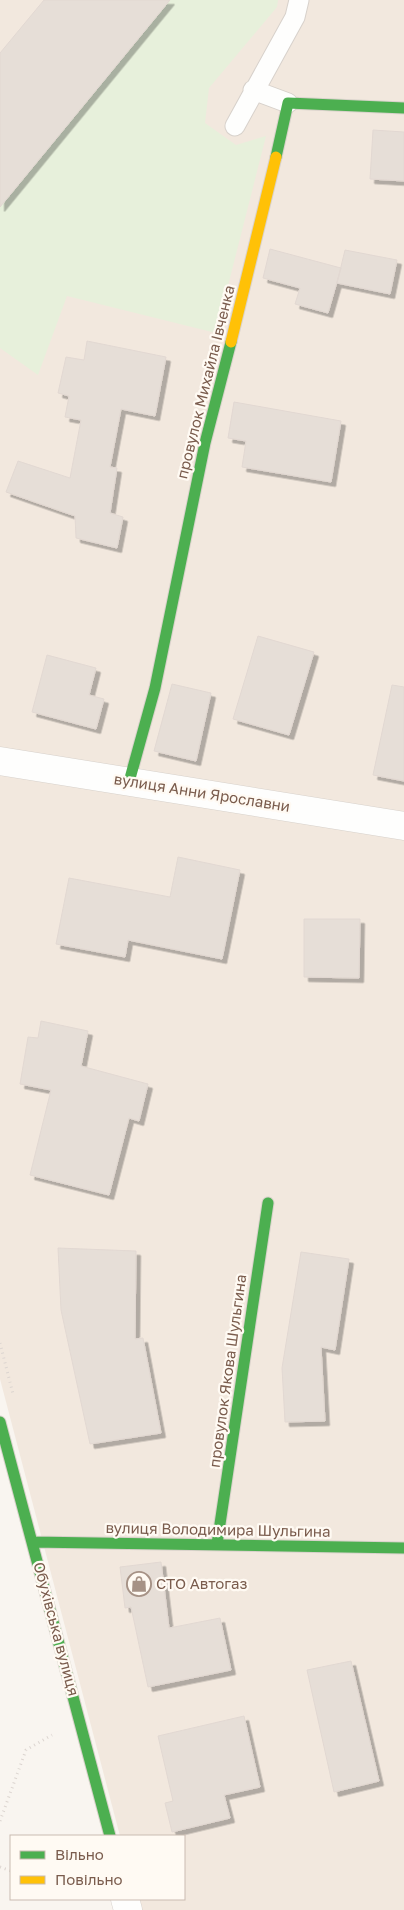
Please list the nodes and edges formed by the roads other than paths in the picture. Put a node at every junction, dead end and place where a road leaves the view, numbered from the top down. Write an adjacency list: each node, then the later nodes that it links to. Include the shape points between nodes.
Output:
1 (299, 0): 2 (lane, via 295,17)
2 (253, 90): 3 (lane); 5 (lane)
3 (288, 103): 4 (street); 7 (street, провулок Михайла Івченка, via 205,443 155,688)
4 (404, 108)
5 (235, 126)
6 (0, 761): 7 (street, вулиця Анни Ярославни)
7 (129, 782): 8 (street, вулиця Анни Ярославни)
8 (404, 826)
9 (268, 1203): 12 (street, провулок Якова Шульгина)
10 (0, 1422): 11 (street, Обухівська вулиця)
11 (32, 1542): 12 (street, вулиця Володимира Шульгина); 14 (street, Обухівська вулиця)
12 (217, 1544): 13 (street, вулиця Володимира Шульгина)
13 (404, 1548)
14 (110, 1835)

